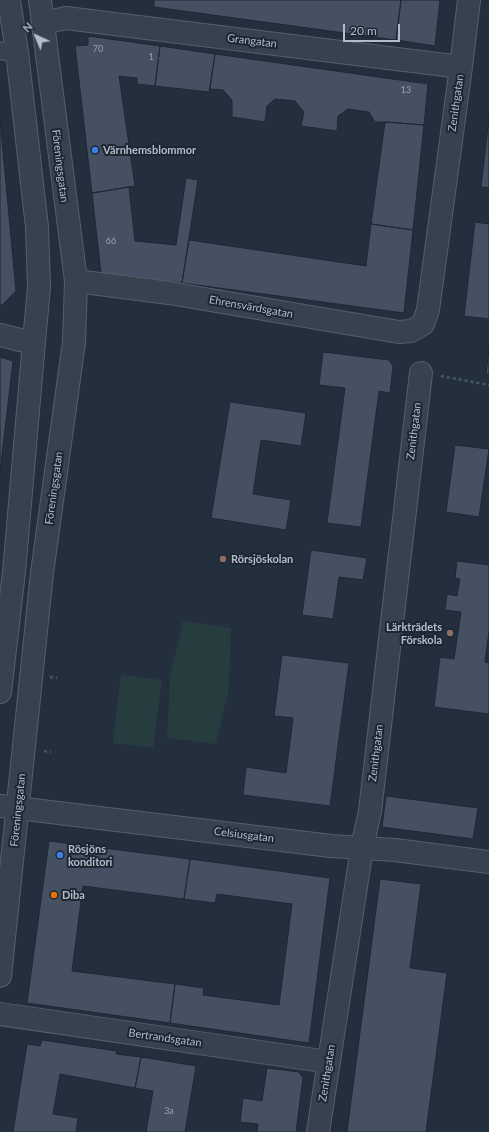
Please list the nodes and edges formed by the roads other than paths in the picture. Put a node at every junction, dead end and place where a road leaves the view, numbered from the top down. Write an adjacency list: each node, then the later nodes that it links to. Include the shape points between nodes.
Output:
1 (9, 0): 5 (street)
2 (40, 0): 4 (street, Föreningsgatan)
3 (468, 0): 6 (street, Zenithgatan)
4 (42, 23): 6 (street, Grangatan, via 66,18); 7 (street, Föreningsgatan)
5 (9, 51): 10 (street, via 37,227 39,286)
6 (461, 67): 8 (street, Zenithgatan, via 428,310)
7 (76, 281): 8 (street, Ehrensvärdsgatan, via 169,293 400,332 411,331); 13 (street, Föreningsgatan, via 74,342)
8 (423, 324)
9 (0, 334): 10 (street)
10 (34, 342): 12 (street, via 14,572)
11 (421, 372): 14 (street, Zenithgatan, via 371,801)
12 (0, 692)
13 (9, 807): 14 (street, Celsiusgatan); 16 (street, Föreningsgatan)
14 (362, 848): 15 (street, Celsiusgatan); 18 (street, Zenithgatan)
15 (489, 862)
16 (0, 976)
17 (0, 1014): 18 (street, Bertrandsgatan)
18 (330, 1062): 19 (street, Zenithgatan)
19 (318, 1132)

